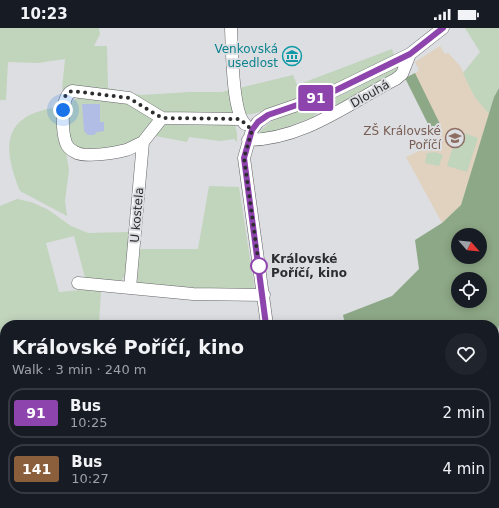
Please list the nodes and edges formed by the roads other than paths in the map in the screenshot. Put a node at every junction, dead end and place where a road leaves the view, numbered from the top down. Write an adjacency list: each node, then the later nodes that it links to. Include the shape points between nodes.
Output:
1 (231, 28): 5 (street, via 235,92)
2 (443, 28): 3 (street, Dlouhá)
3 (410, 54): 6 (street, Dlouhá, via 326,95 268,115 258,122); 6 (street, Dlouhá, via 402,74 396,79 345,108 294,133 262,140)
4 (162, 118): 5 (street); 7 (street); 7 (street, via 129,98 72,91 66,95 63,101 66,144 76,153 83,156 126,150)
5 (240, 119): 6 (street)
6 (250, 135): 10 (street, via 244,158)
7 (143, 142): 9 (street, U kostela)
8 (78, 283): 9 (street)
9 (130, 288): 10 (street, via 193,294)
10 (264, 295): 11 (street)
11 (266, 320)

